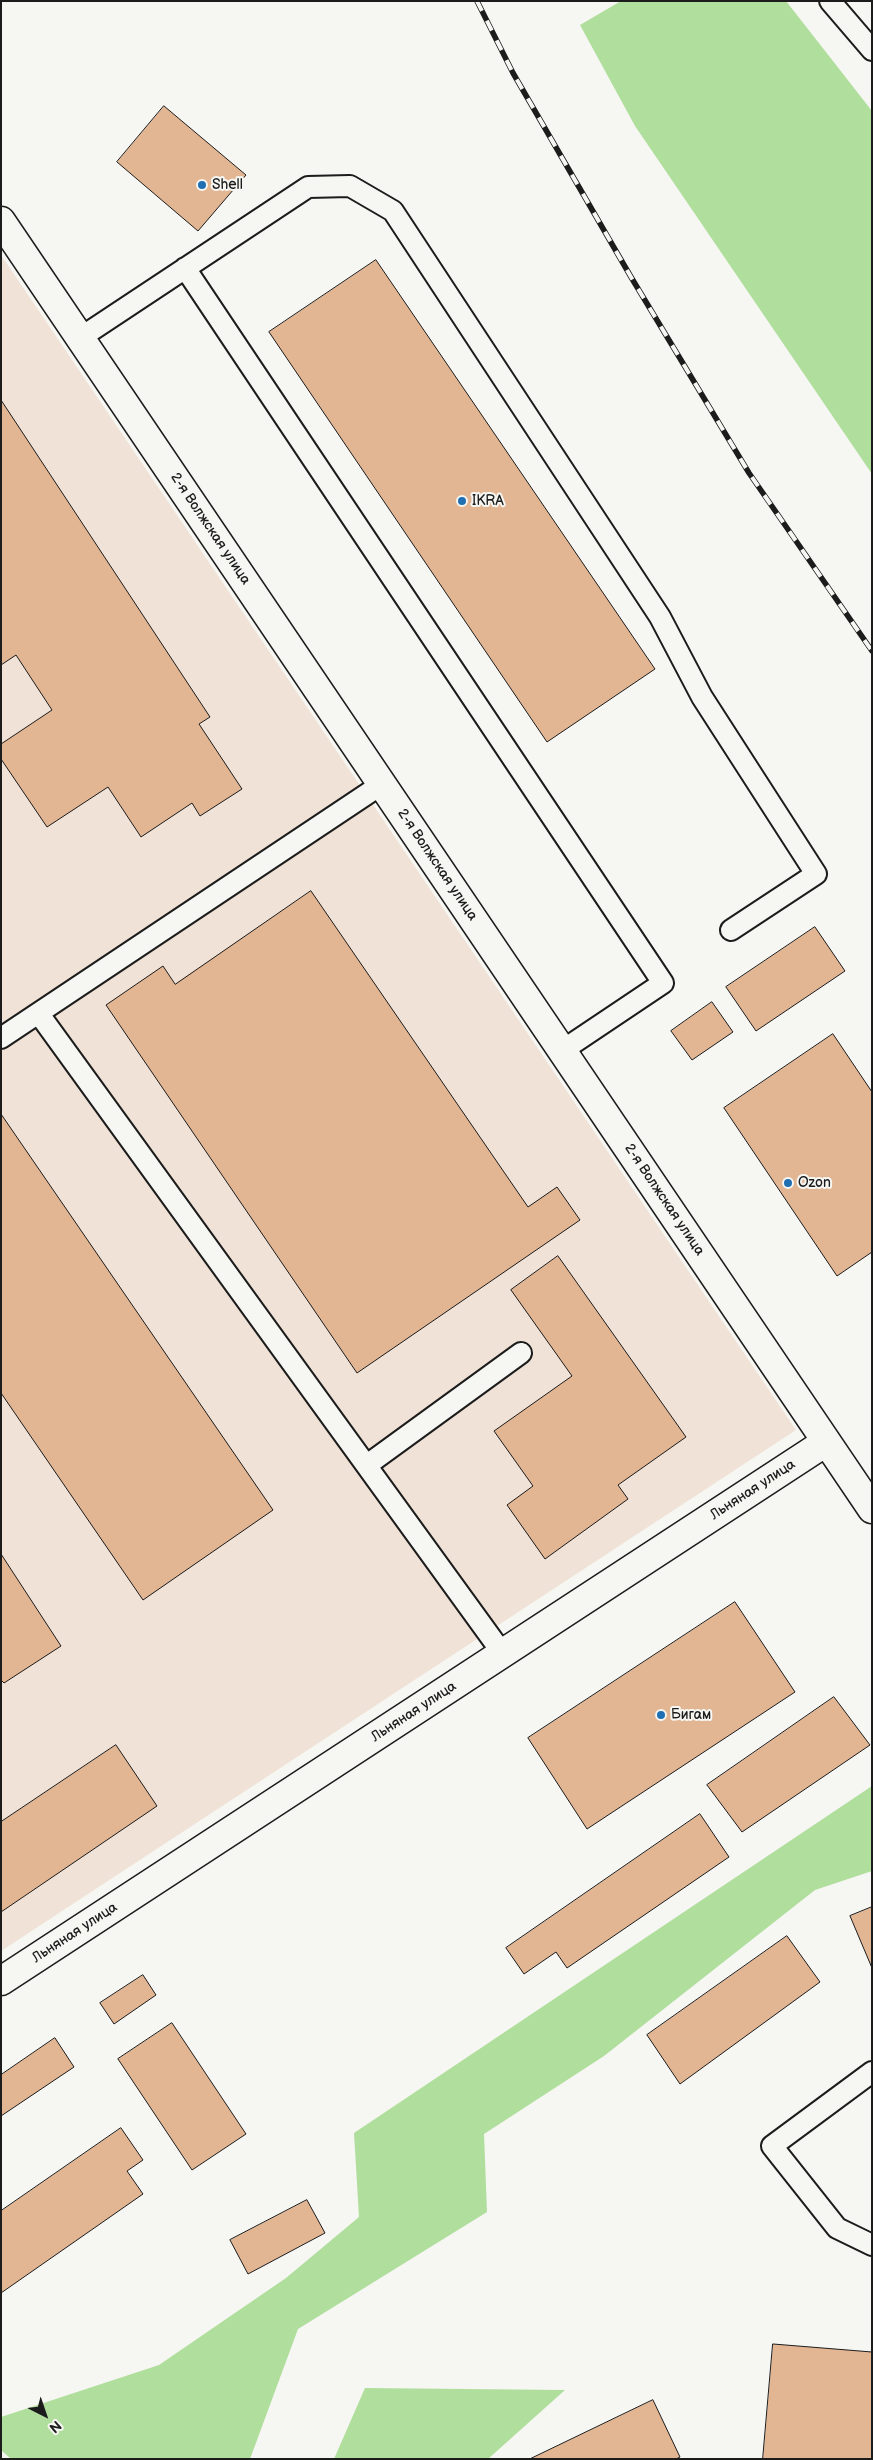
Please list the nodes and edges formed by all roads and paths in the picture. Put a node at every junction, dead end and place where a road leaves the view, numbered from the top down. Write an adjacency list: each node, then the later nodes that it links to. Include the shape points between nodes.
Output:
1 (830, 1): 2 (lane)
2 (872, 50)
3 (1, 221): 5 (street, 2-я Волжская улица)
4 (185, 268): 5 (lane); 7 (lane, via 308,188 350,186 393,211 660,617 702,697 816,874); 10 (lane, via 663,983)
5 (80, 338): 6 (street, 2-я Волжская улица)
6 (382, 784): 8 (lane); 10 (street, 2-я Волжская улица)
7 (731, 930)
8 (39, 1014): 9 (lane); 13 (lane)
9 (1, 1038)
10 (563, 1050): 12 (street, 2-я Волжская улица)
11 (520, 1354): 13 (lane)
12 (826, 1442): 14 (street, 2-я Волжская улица); 15 (street, Льняная улица)
13 (367, 1465): 15 (lane)
14 (872, 1509)
15 (502, 1654): 16 (street, Льняная улица)
16 (1, 1981)
17 (872, 2072): 18 (lane, via 772,2146 837,2228)
18 (872, 2245)

